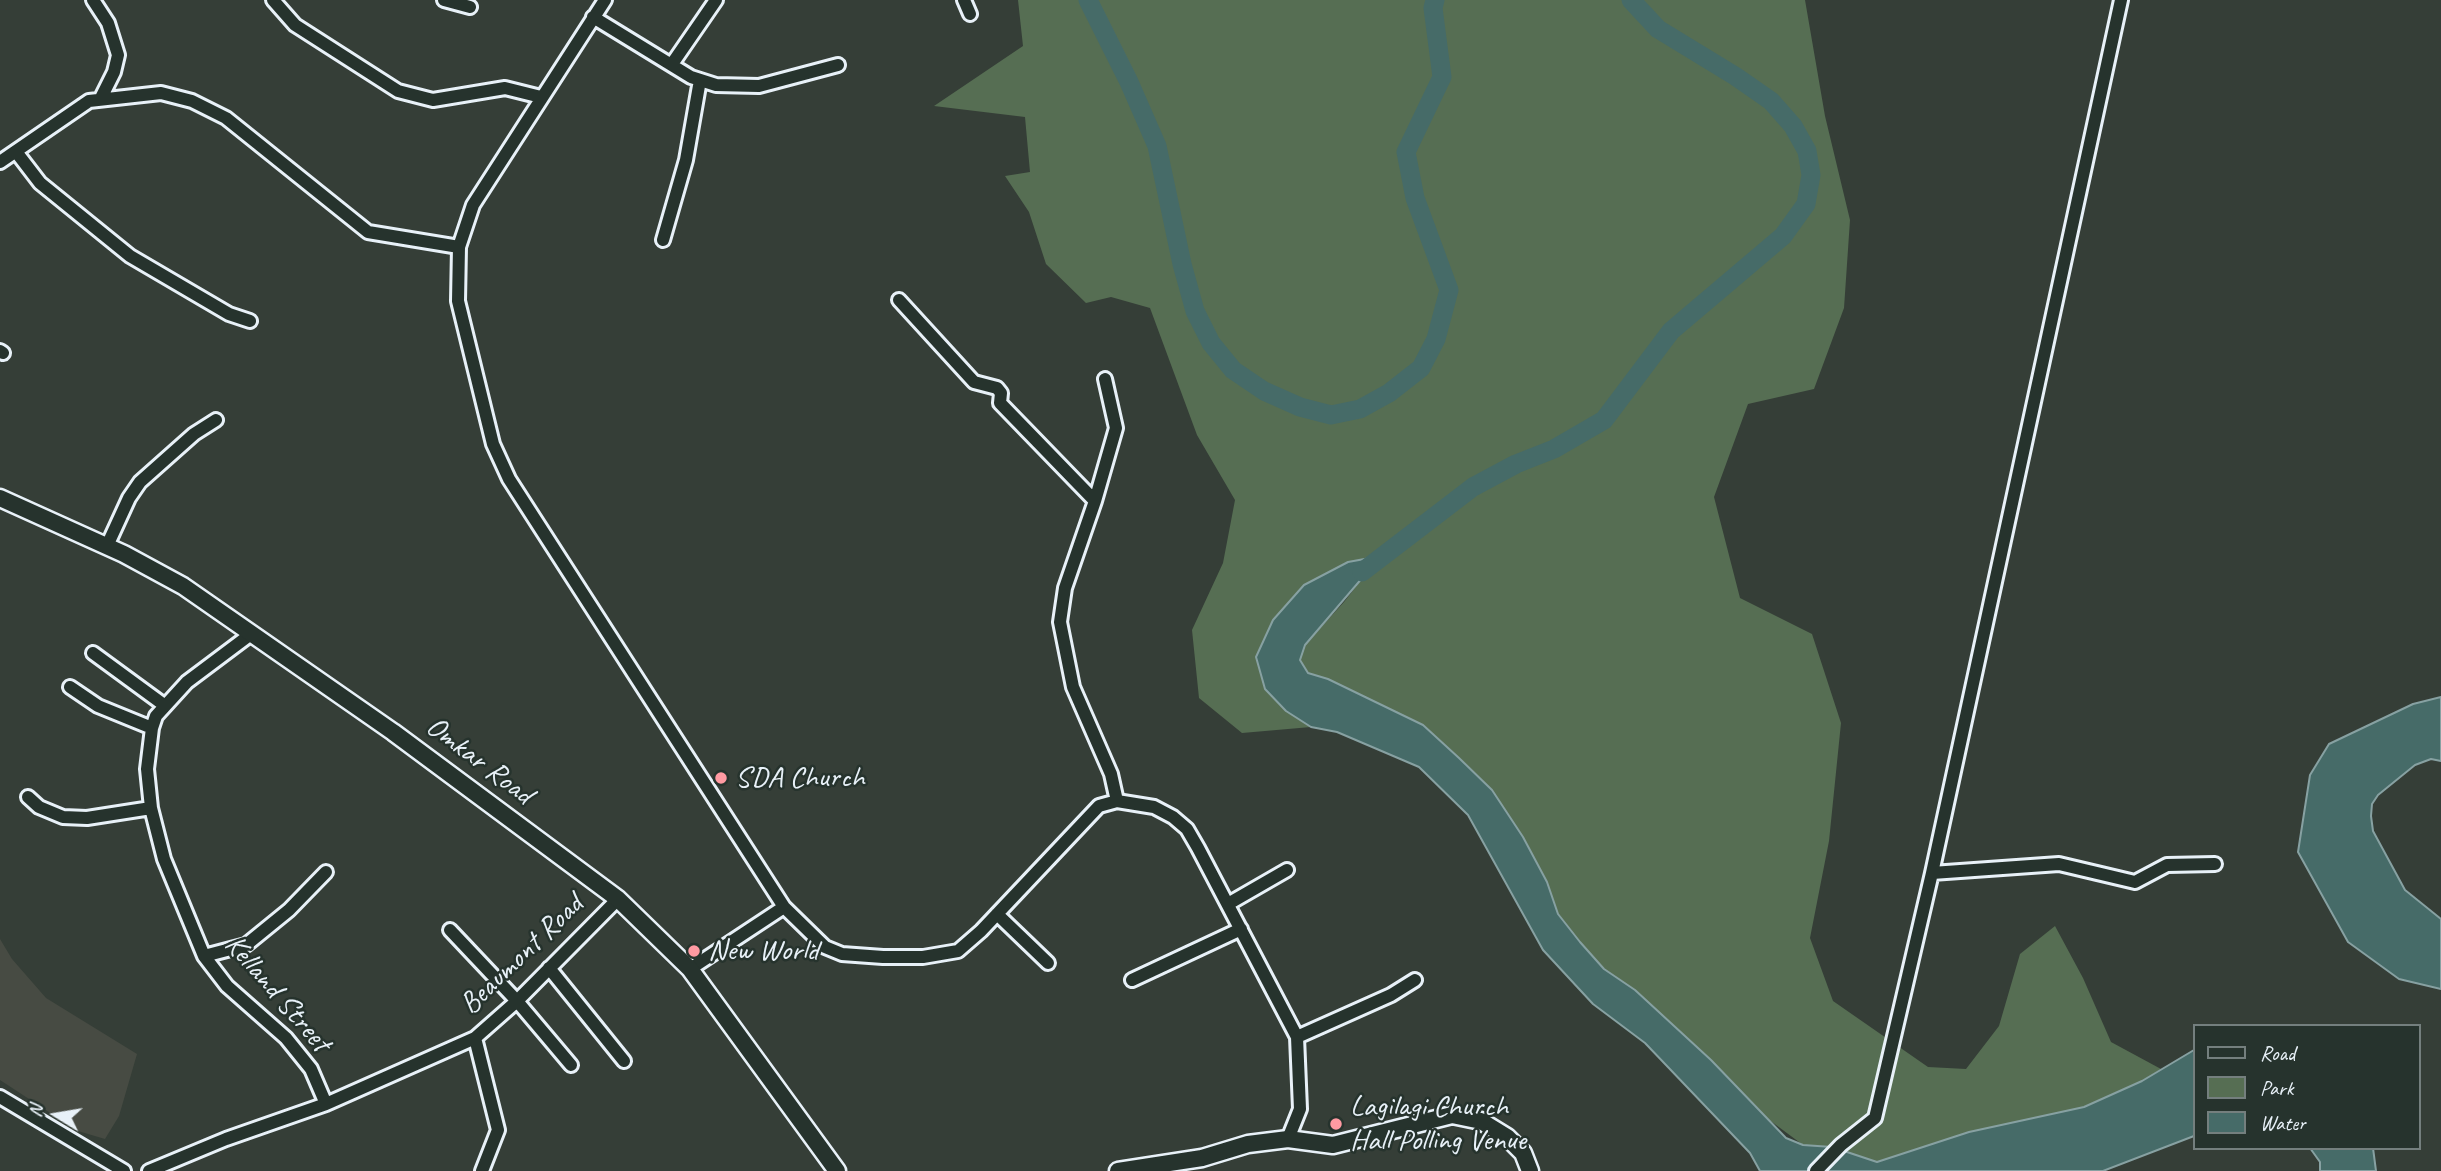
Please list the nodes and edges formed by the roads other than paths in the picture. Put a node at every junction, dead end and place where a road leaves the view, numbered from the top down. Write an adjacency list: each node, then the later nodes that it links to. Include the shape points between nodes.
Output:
1 (93, 0): 15 (street, via 108,23 118,55)
2 (273, 0): 14 (street, via 295,25 398,91 433,100 505,88)
3 (444, 0): 8 (street)
4 (605, 0): 10 (street)
5 (716, 0): 11 (street)
6 (964, 0): 9 (street)
7 (2121, 0): 38 (street)
8 (470, 7)
9 (970, 14)
10 (593, 17): 11 (street); 14 (street)
11 (672, 64): 13 (street)
12 (838, 65): 13 (street, via 760,86)
13 (700, 80): 18 (street, via 686,160)
14 (541, 97): 19 (street, via 473,205)
15 (102, 98): 16 (street, via 89,101); 19 (street, via 161,93 192,101 226,118 368,232)
16 (17, 153): 17 (street); 21 (street, via 40,183 130,256 229,314)
17 (0, 162)
18 (663, 240)
19 (459, 247): 41 (street, via 458,301 493,444 509,479)
20 (899, 300): 25 (street, via 974,382 997,388 1000,404)
21 (250, 321)
22 (1105, 379): 25 (street, via 1116,428)
23 (216, 420): 26 (street, via 194,433 140,482)
24 (0, 498): 26 (street, Omkar Road)
25 (1095, 501): 33 (street, via 1065,588 1060,622 1073,687 1111,774)
26 (107, 546): 27 (street, Omkar Road, via 183,586)
27 (251, 634): 30 (street, Kelland Street); 39 (street, Omkar Road, via 393,732)
28 (93, 653): 30 (street)
29 (70, 687): 31 (street, via 98,706)
30 (164, 705): 31 (street, Kelland Street)
31 (152, 728): 34 (street, Kelland Street, via 147,769)
32 (28, 797): 34 (street, via 63,817)
33 (1117, 801): 40 (street, via 1154,807 1186,829); 42 (street, via 1099,806 1074,829)
34 (151, 808): 45 (street, Kelland Street, via 164,859)
35 (2215, 863): 38 (street, via 2168,865 2135,882 2059,864)
36 (1287, 870): 40 (street)
37 (326, 872): 45 (street, via 246,945)
38 (1932, 873): 66 (street, via 1875,1118)
39 (618, 899): 47 (street, Beaumont Road); 48 (street, Omkar Road)
40 (1228, 904): 43 (street)
41 (784, 907): 42 (street, via 825,947 842,954 883,957 958,951); 48 (street)
42 (997, 914): 46 (street)
43 (1241, 929): 49 (street); 52 (street)
44 (450, 930): 51 (street)
45 (204, 956): 57 (street, Kelland Street, via 236,995 286,1038 311,1069)
46 (1048, 963)
47 (549, 968): 51 (street, Beaumont Road); 54 (street)
48 (690, 970): 63 (street, Omkar Road)
49 (1132, 980)
50 (1415, 980): 52 (street)
51 (517, 1001): 53 (street, Beaumont Road); 55 (street)
52 (1297, 1037): 58 (street, via 1300,1109)
53 (475, 1038): 57 (street, Beaumont Road); 62 (street, via 498,1130)
54 (624, 1061)
55 (571, 1065)
56 (0, 1097): 60 (street)
57 (326, 1104): 61 (street, Beaumont Road)
58 (1288, 1139): 59 (street, via 1248,1144); 65 (street, via 1333,1145 1452,1115 1480,1121 1507,1137 1524,1153)
59 (1203, 1164): 64 (street)
60 (124, 1171)
61 (149, 1171)
62 (482, 1171)
63 (837, 1171)
64 (1118, 1171)
65 (1530, 1171)
66 (1816, 1171)

